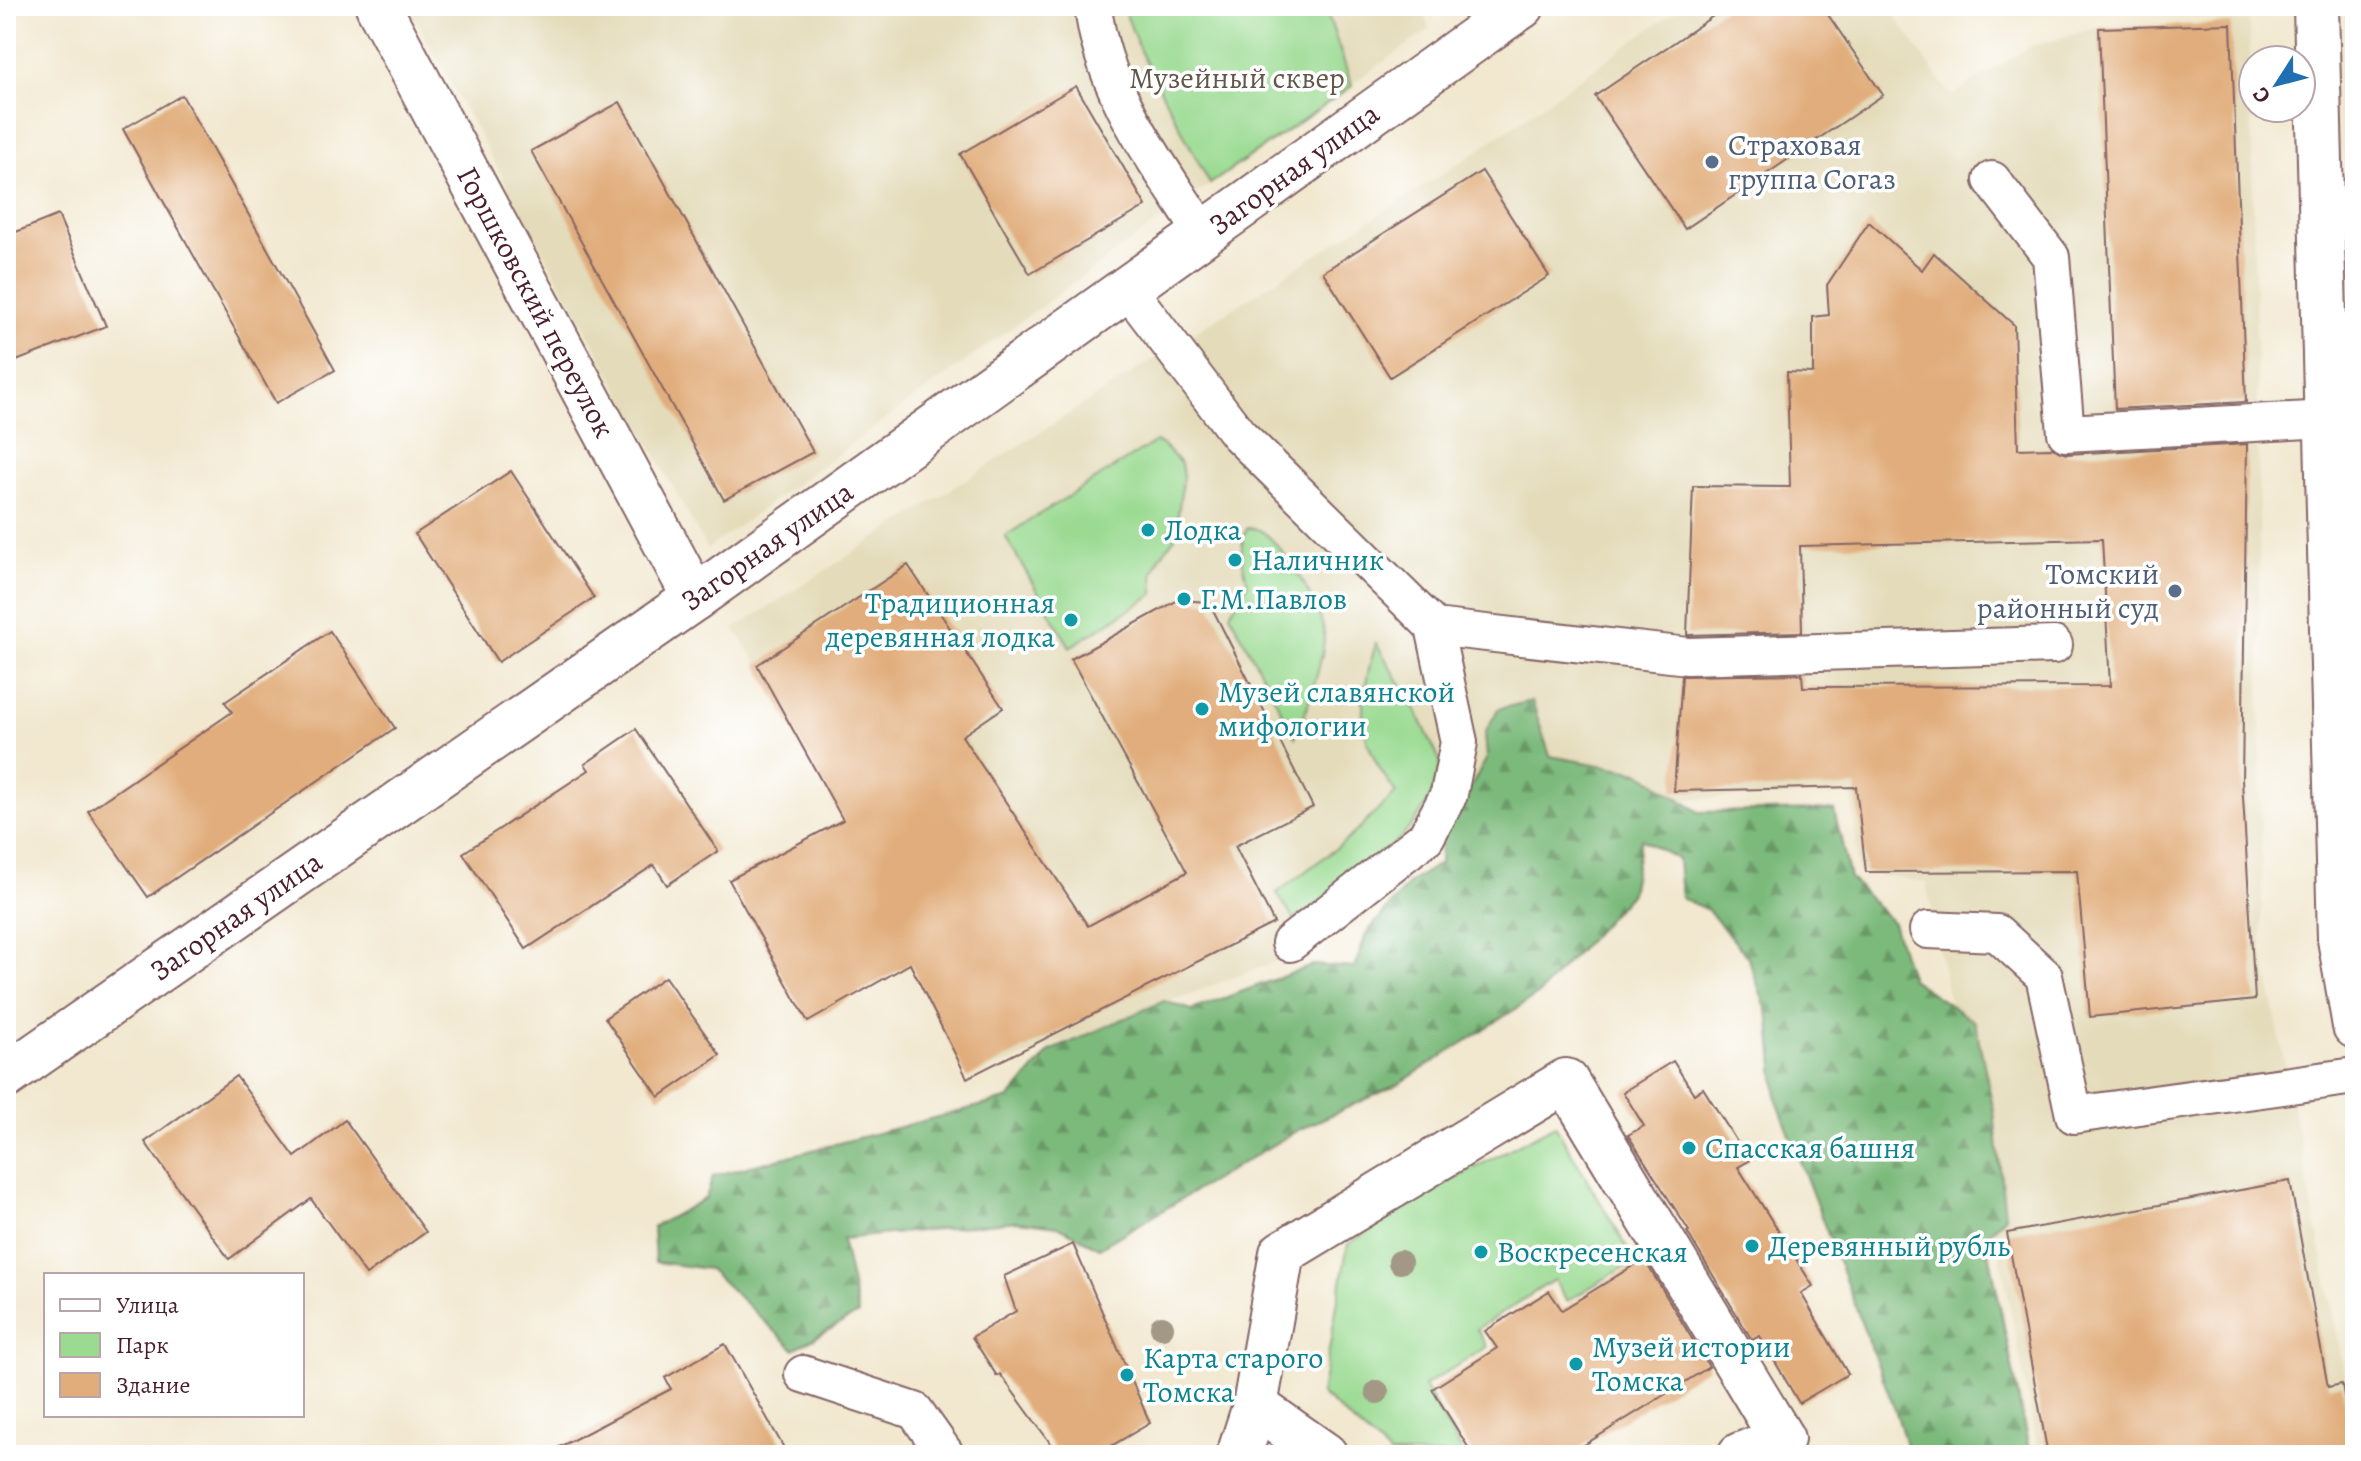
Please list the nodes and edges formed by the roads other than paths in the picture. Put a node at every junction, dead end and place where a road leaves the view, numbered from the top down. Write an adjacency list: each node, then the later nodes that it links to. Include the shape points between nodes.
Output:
1 (378, 6): 9 (street, Горшковский переулок)
2 (1093, 6): 6 (lane, via 1096,32 1125,112)
3 (2316, 6): 8 (street)
4 (1501, 12): 6 (street, Загорная улица)
5 (1992, 180): 8 (lane, via 2051,257 2066,433)
6 (1203, 234): 7 (street, Загорная улица)
7 (1127, 288): 9 (street, Загорная улица); 10 (lane, via 1238,434)
8 (2327, 419): 14 (street, via 2340,939)
9 (695, 598): 15 (street, Загорная улица)
10 (1434, 627): 11 (lane, via 1688,656); 13 (lane, via 1459,742 1449,794 1426,837)
11 (2054, 645)
12 (1928, 930): 16 (lane, via 1997,933 2044,976 2074,1115)
13 (1290, 943)
14 (2355, 1026)
15 (6, 1076)
16 (2355, 1076)
17 (803, 1374): 19 (lane, via 915,1411)
18 (1255, 1406): 20 (street); 21 (street); 22 (street, via 1282,1253 1566,1081 1782,1439)
19 (946, 1455)
20 (1239, 1455)
21 (1325, 1455)
22 (1740, 1455)

